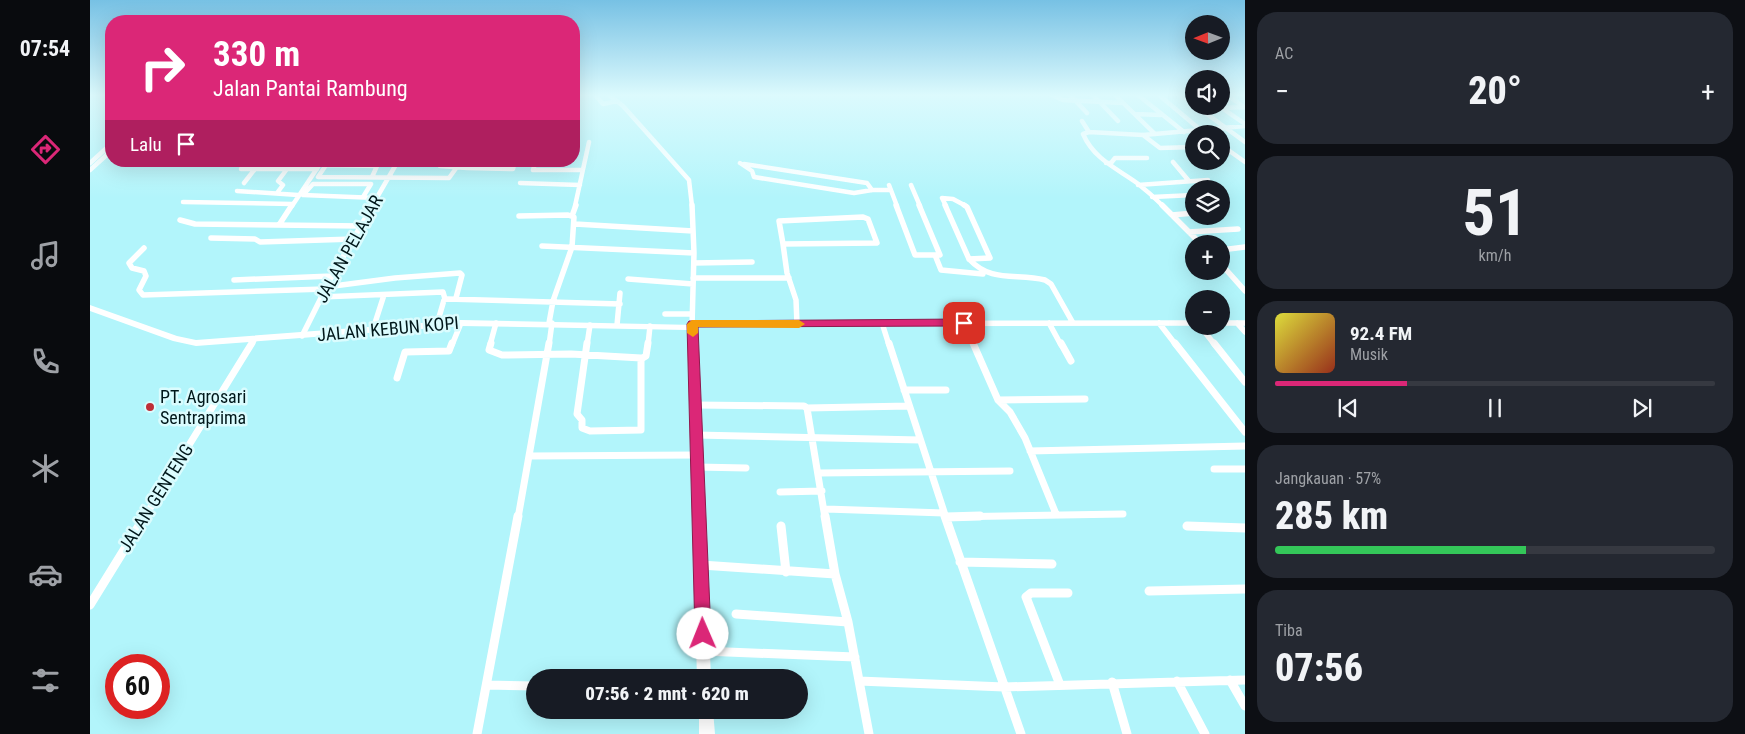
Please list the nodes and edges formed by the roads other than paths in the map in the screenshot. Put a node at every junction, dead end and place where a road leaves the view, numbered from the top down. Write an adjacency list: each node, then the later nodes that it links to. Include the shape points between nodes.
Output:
1 (643, 129): 64 (street, via 689,180)
2 (1087, 129): 6 (street)
3 (1150, 129): 8 (street)
4 (1180, 129): 7 (street)
5 (1230, 131): 11 (street)
6 (1089, 132): 9 (street); 20 (street, via 1082,134 1084,139)
7 (1184, 132): 8 (street)
8 (1155, 134): 9 (street)
9 (1142, 135): 12 (street, via 1160,148)
10 (589, 142): 33 (street)
11 (1245, 142)
12 (1185, 148)
13 (105, 149): 19 (street)
14 (1230, 151): 17 (street)
15 (105, 156): 32 (street)
16 (1147, 158): 20 (street, via 1115,158)
17 (1244, 161)
18 (1173, 162): 37 (street)
19 (90, 163)
20 (1106, 164): 44 (street)
21 (325, 167): 35 (street, via 318,177)
22 (377, 167): 35 (street)
23 (394, 167): 36 (street, JALAN PELAJAR)
24 (457, 167): 27 (street); 36 (street, via 450,177)
25 (514, 167): 27 (street)
26 (534, 167): 33 (street, via 533,170)
27 (467, 168)
28 (240, 169): 29 (street)
29 (255, 169): 30 (street); 39 (street)
30 (286, 169): 31 (street); 47 (street, via 278,181 283,186)
31 (317, 169): 48 (street)
32 (90, 170)
33 (582, 170): 41 (street)
34 (809, 171): 42 (street); 42 (street, via 740,163 752,171 754,177); 45 (street, via 867,183)
35 (372, 177): 36 (street)
36 (389, 177): 52 (street, JALAN PELAJAR)
37 (1188, 180)
38 (1185, 181): 44 (street)
39 (244, 182)
40 (520, 183): 41 (street)
41 (580, 185): 58 (street)
42 (805, 185): 45 (street, via 854,193)
43 (911, 185): 76 (street, via 940,255)
44 (1138, 185): 51 (street)
45 (872, 190): 76 (street, via 890,188 915,255)
46 (237, 191): 47 (street)
47 (277, 193): 48 (street)
48 (298, 195): 54 (street)
49 (1185, 195): 51 (street)
50 (363, 197): 50 (street, via 371,184 312,184 303,195); 52 (street)
51 (1152, 197): 56 (street)
52 (378, 198): 62 (street, JALAN PELAJAR)
53 (183, 202): 54 (street)
54 (292, 204): 61 (street)
55 (1185, 214): 56 (street)
56 (1172, 215): 65 (street)
57 (519, 216): 58 (street)
58 (572, 216): 60 (street)
59 (180, 220): 61 (street, via 195,224)
60 (575, 224): 64 (street); 71 (street)
61 (279, 225): 62 (street)
62 (362, 226): 68 (street, JALAN PELAJAR)
63 (1238, 229): 65 (street)
64 (693, 231): 75 (street)
65 (1189, 232): 66 (street)
66 (1192, 235)
67 (211, 238): 68 (street, via 255,239 259,242)
68 (354, 239): 82 (street, JALAN PELAJAR)
69 (782, 244): 69 (street, via 873,244 877,243 868,219 859,216 781,220); 83 (street)
70 (542, 246): 71 (street)
71 (572, 247): 75 (street); 94 (street)
72 (1245, 247): 74 (street)
73 (144, 248): 87 (street, via 129,263 132,268 144,271 146,276 139,290 143,295)
74 (1230, 249)
75 (694, 253): 78 (street)
76 (935, 255): 80 (street, via 944,271)
77 (969, 259): 77 (street, via 990,258 967,207 953,199 942,198); 80 (street, via 980,271)
78 (694, 262): 79 (street); 86 (street)
79 (752, 262)
80 (989, 274): 105 (street, via 1045,280 1051,284)
81 (1230, 274): 88 (street)
82 (332, 276): 85 (street); 87 (street, JALAN PELAJAR)
83 (789, 278): 86 (street); 112 (street, via 796,300)
84 (628, 279): 86 (street)
85 (234, 280)
86 (693, 281): 98 (street)
87 (326, 288): 91 (street, JALAN PELAJAR); 92 (street, via 395,278 460,274)
88 (1244, 289)
89 (620, 292): 95 (street)
90 (384, 295): 91 (street); 93 (street, via 443,292); 117 (street)
91 (321, 297): 120 (street, JALAN PELAJAR)
92 (456, 298): 93 (street); 94 (street)
93 (445, 300): 111 (street)
94 (552, 301): 95 (street); 101 (street)
95 (620, 304): 114 (street)
96 (90, 308): 121 (main road, JALAN KEBUN KOPI, via 185,342)
97 (665, 314): 98 (street)
98 (692, 314): 115 (street)
99 (461, 322): 100 (main road, JALAN KEBUN KOPI); 111 (main road, JALAN KEBUN KOPI); 126 (street, via 448,351 405,352)
100 (496, 323): 101 (main road, JALAN KEBUN KOPI); 122 (street, via 490,352 508,355)
101 (550, 323): 113 (main road, JALAN KEBUN KOPI); 122 (street)
102 (882, 323): 103 (street); 112 (street); 128 (street)
103 (964, 323): 104 (street); 131 (street)
104 (1049, 323): 105 (street); 125 (street)
105 (1073, 323): 106 (street)
106 (1159, 323): 107 (street); 135 (street)
107 (1185, 323)
108 (1230, 323): 109 (street)
109 (1237, 323): 110 (street); 118 (street)
110 (1245, 323)
111 (437, 324): 117 (main road, JALAN KEBUN KOPI)
112 (797, 324): 115 (street)
113 (590, 325): 114 (main road, JALAN KEBUN KOPI); 123 (street)
114 (617, 325): 116 (main road, JALAN KEBUN KOPI)
115 (692, 325): 116 (main road, JALAN KEBUN KOPI); 132 (main road)
116 (650, 326): 124 (street, via 646,356)
117 (373, 329): 120 (main road, JALAN KEBUN KOPI)
118 (1245, 332)
119 (1207, 335): 127 (street)
120 (302, 336): 121 (main road, JALAN KEBUN KOPI)
121 (254, 340): 166 (street, JALAN GENTENG)
122 (549, 353): 123 (street); 141 (street)
123 (585, 354): 124 (street); 124 (street, via 577,414 586,431 641,430)
124 (641, 358)
125 (1071, 361)
126 (396, 378)
127 (1245, 382)
128 (904, 390): 129 (street); 133 (street)
129 (946, 390)
130 (1085, 399): 131 (street)
131 (998, 400): 140 (street, via 1011,413)
132 (695, 405): 134 (street); 136 (main road)
133 (909, 406): 134 (street); 138 (street)
134 (807, 408): 137 (street)
135 (1245, 432)
136 (696, 436): 137 (street); 142 (main road)
137 (812, 436): 138 (street); 148 (street)
138 (920, 440): 147 (street)
139 (1245, 446): 140 (street)
140 (1030, 450): 152 (street)
141 (530, 456): 142 (street); 177 (street)
142 (696, 461): 143 (street); 160 (main road)
143 (746, 468)
144 (1245, 469): 145 (street)
145 (1214, 470)
146 (1010, 471): 147 (street)
147 (931, 472): 148 (street); 154 (street)
148 (819, 473): 149 (street)
149 (822, 490): 150 (street); 151 (street)
150 (780, 492)
151 (826, 509): 154 (street); 162 (street)
152 (1056, 514): 153 (street); 154 (street)
153 (1123, 514)
154 (945, 515): 158 (street)
155 (781, 526): 161 (street)
156 (1186, 526): 157 (street)
157 (1245, 528)
158 (960, 562): 159 (street); 180 (street)
159 (1052, 564)
160 (701, 565): 161 (street); 169 (main road)
161 (786, 572): 162 (street)
162 (835, 574): 168 (street)
163 (1245, 589): 164 (street)
164 (1150, 591)
165 (1068, 593): 179 (street, via 1031,593 1026,596)
166 (90, 605)
167 (736, 614): 168 (street)
168 (848, 622): 170 (street)
169 (703, 651): 170 (street); 171 (main road)
170 (855, 657): 174 (street)
171 (704, 669)
172 (1230, 680): 173 (street); 175 (street); 181 (street)
173 (1245, 680)
174 (859, 681): 180 (street); 185 (street)
175 (1177, 681): 176 (street); 188 (street)
176 (1112, 682): 179 (street); 187 (street)
177 (487, 685): 178 (street); 183 (street)
178 (526, 686)
179 (1060, 686): 180 (street)
180 (1004, 687): 186 (street)
181 (1245, 706)
182 (706, 719): 184 (main road)
183 (477, 734)
184 (706, 734)
185 (869, 734)
186 (1021, 734)
187 (1127, 734)
188 (1205, 734)

